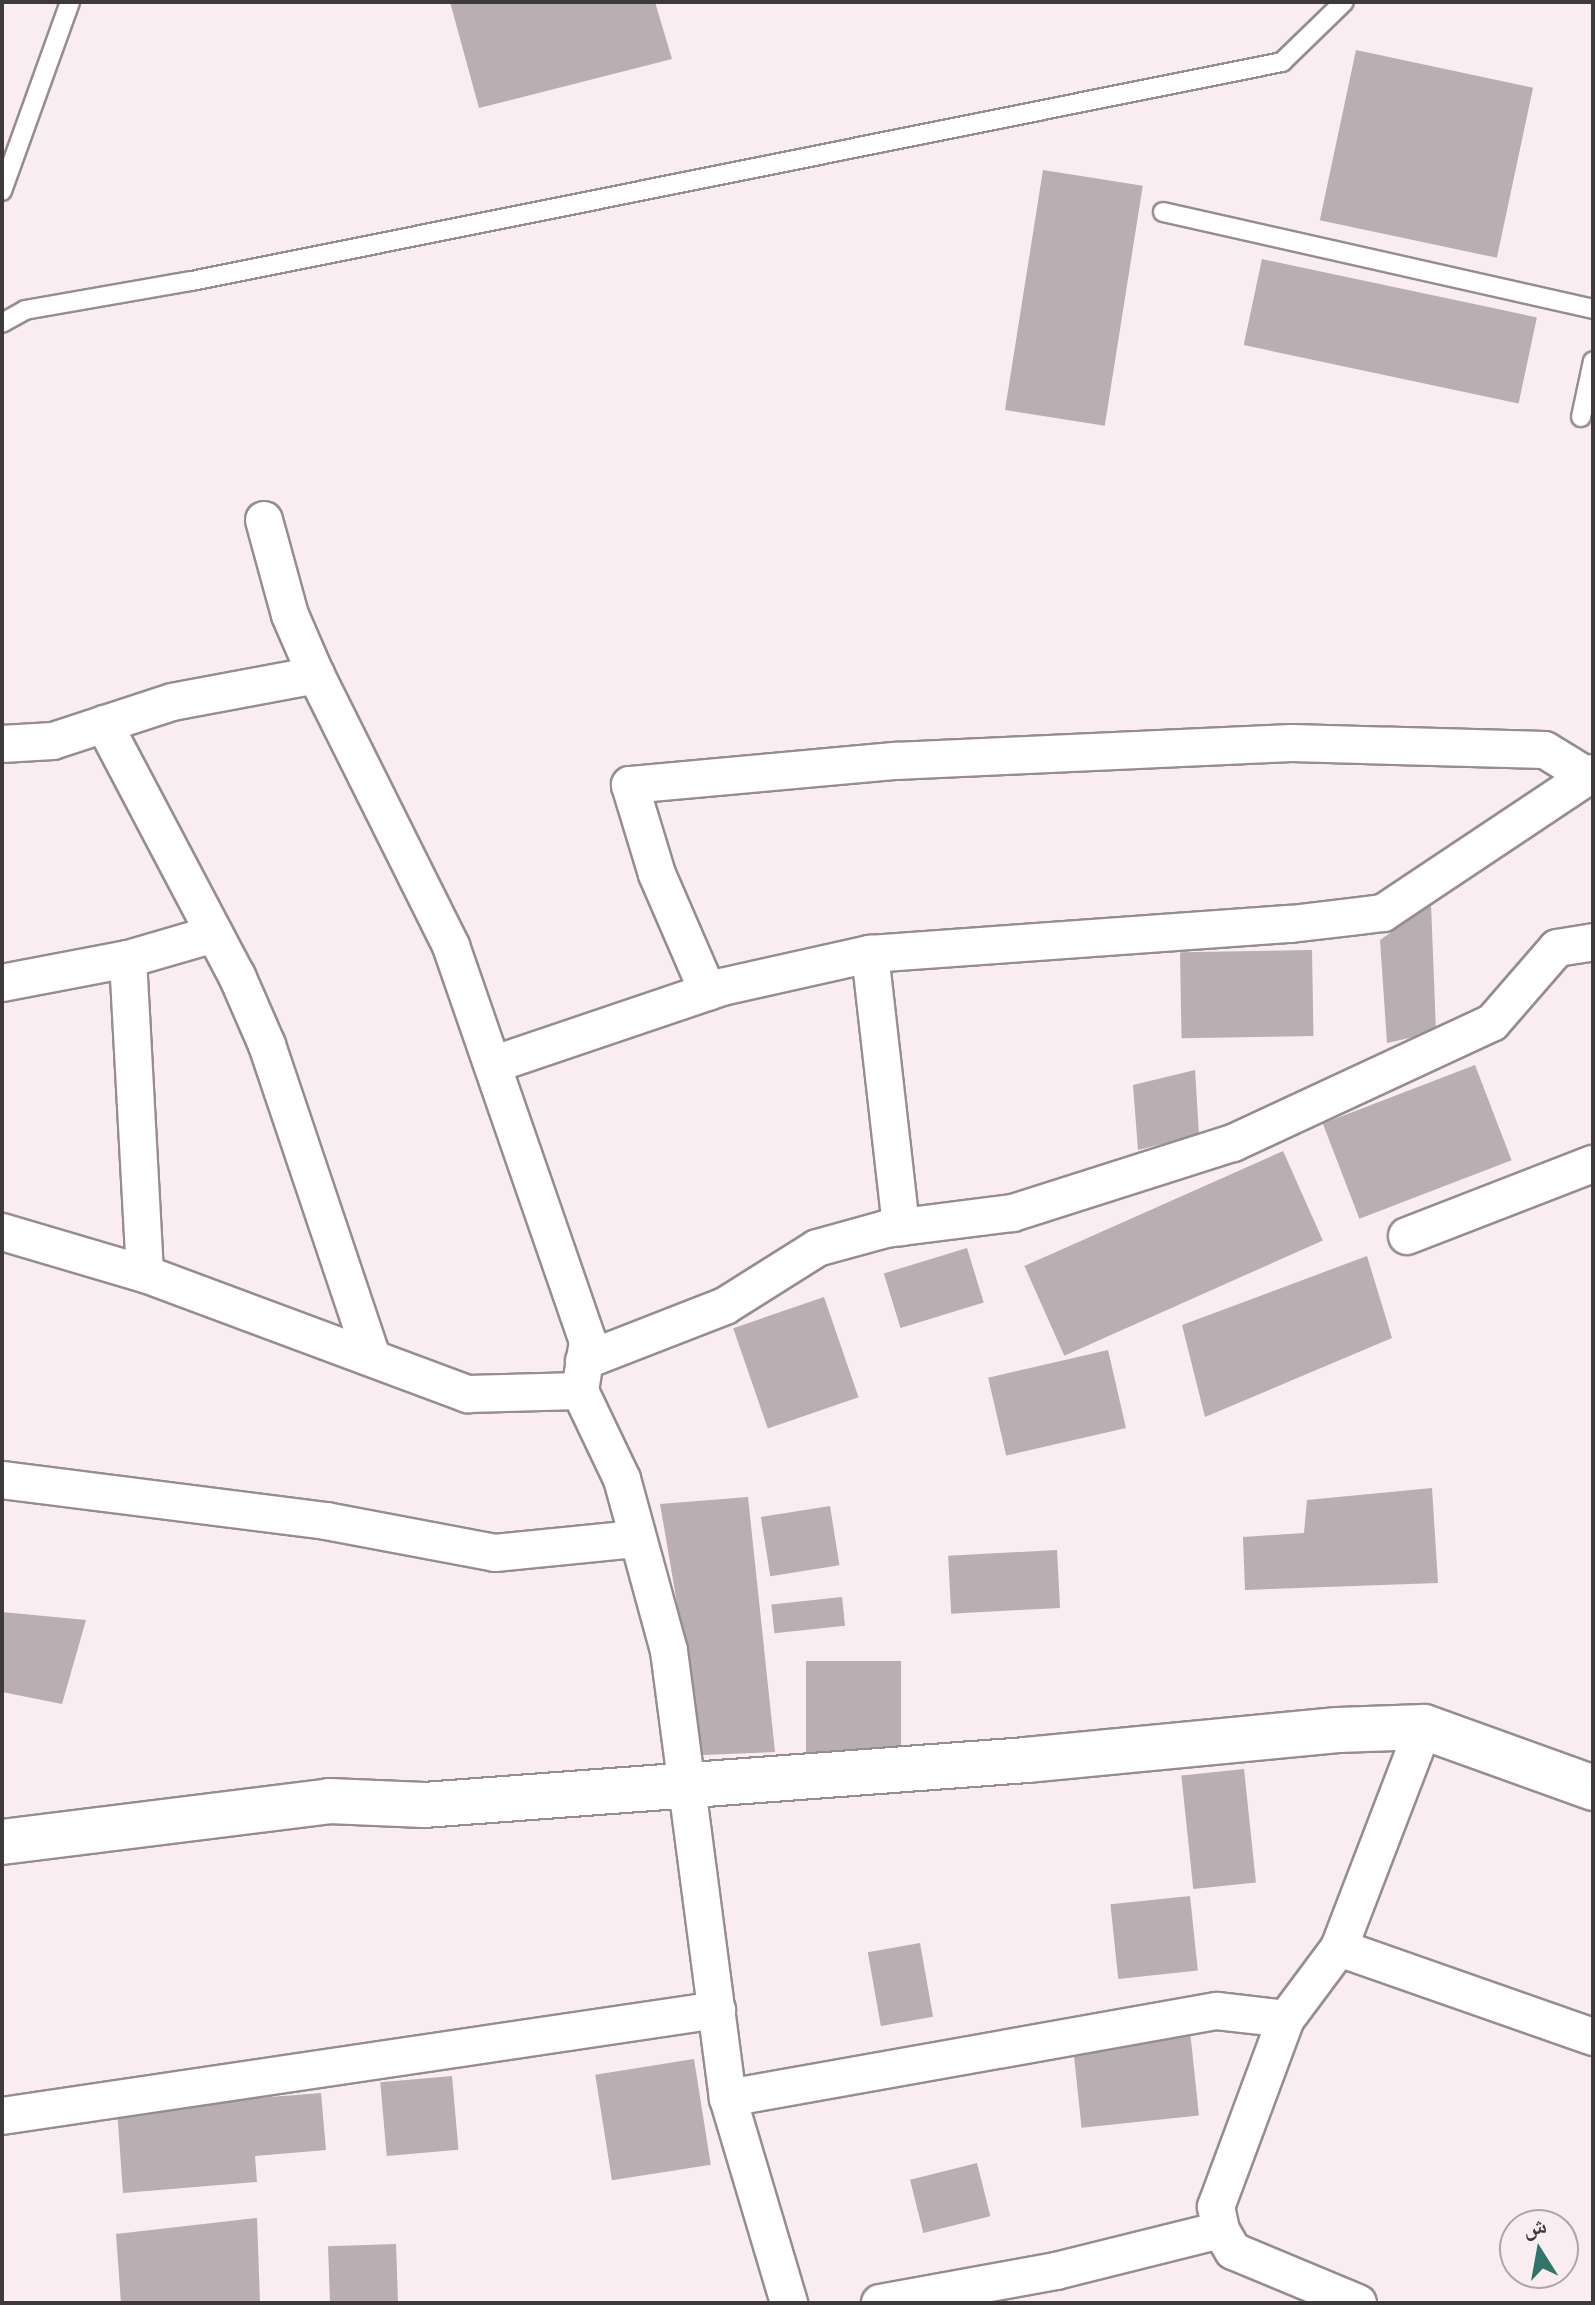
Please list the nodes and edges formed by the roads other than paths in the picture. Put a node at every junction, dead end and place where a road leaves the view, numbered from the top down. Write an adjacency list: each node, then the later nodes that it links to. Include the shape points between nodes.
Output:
1 (70, 2): 3 (lane)
2 (1344, 2): 6 (lane, via 1282,62 25,310)
3 (2, 191)
4 (1163, 212): 5 (lane)
5 (1593, 309)
6 (2, 323)
7 (1593, 361): 8 (lane)
8 (1581, 417)
9 (264, 520): 10 (street, via 290,615)
10 (316, 675): 11 (street, via 172,702); 20 (street, via 429,899)
11 (104, 724): 12 (street, via 53,741); 14 (street)
12 (2, 744)
13 (1589, 774): 16 (street, via 1383,913); 19 (street, via 1545,750 1292,743 818,766 630,785 657,874)
14 (214, 934): 17 (street); 26 (street, via 267,1045)
15 (1593, 942): 22 (street, via 1557,948 1492,1023 1233,1143 1013,1213)
16 (870, 954): 19 (street); 22 (street)
17 (128, 959): 18 (street); 25 (street)
18 (2, 983)
19 (708, 992): 20 (street)
20 (495, 1064): 27 (street, via 588,1341)
21 (1593, 1164): 24 (street)
22 (901, 1227): 27 (street, via 817,1248 725,1306)
23 (2, 1232): 25 (street)
24 (1407, 1236)
25 (145, 1274): 26 (street)
26 (372, 1357): 27 (street, via 468,1394)
27 (582, 1376): 29 (street, via 622,1479)
28 (2, 1480): 29 (street, via 326,1521 495,1553)
29 (635, 1539): 31 (street, via 669,1651)
30 (1424, 1727): 31 (street, via 1338,1730 862,1773); 32 (street); 34 (street)
31 (689, 1781): 33 (street, via 424,1805 329,1801); 35 (street)
32 (1593, 1788)
33 (2, 1842)
34 (1339, 1948): 36 (street); 37 (street)
35 (717, 2010): 38 (street); 39 (street)
36 (1286, 2019): 38 (street, via 1217,2011); 40 (street, via 1216,2207)
37 (1593, 2037)
38 (728, 2098): 41 (street)
39 (2, 2116)
40 (1221, 2230): 42 (street, via 1056,2271); 43 (street, via 1233,2251)
41 (789, 2303)
42 (880, 2303)
43 (1358, 2303)

